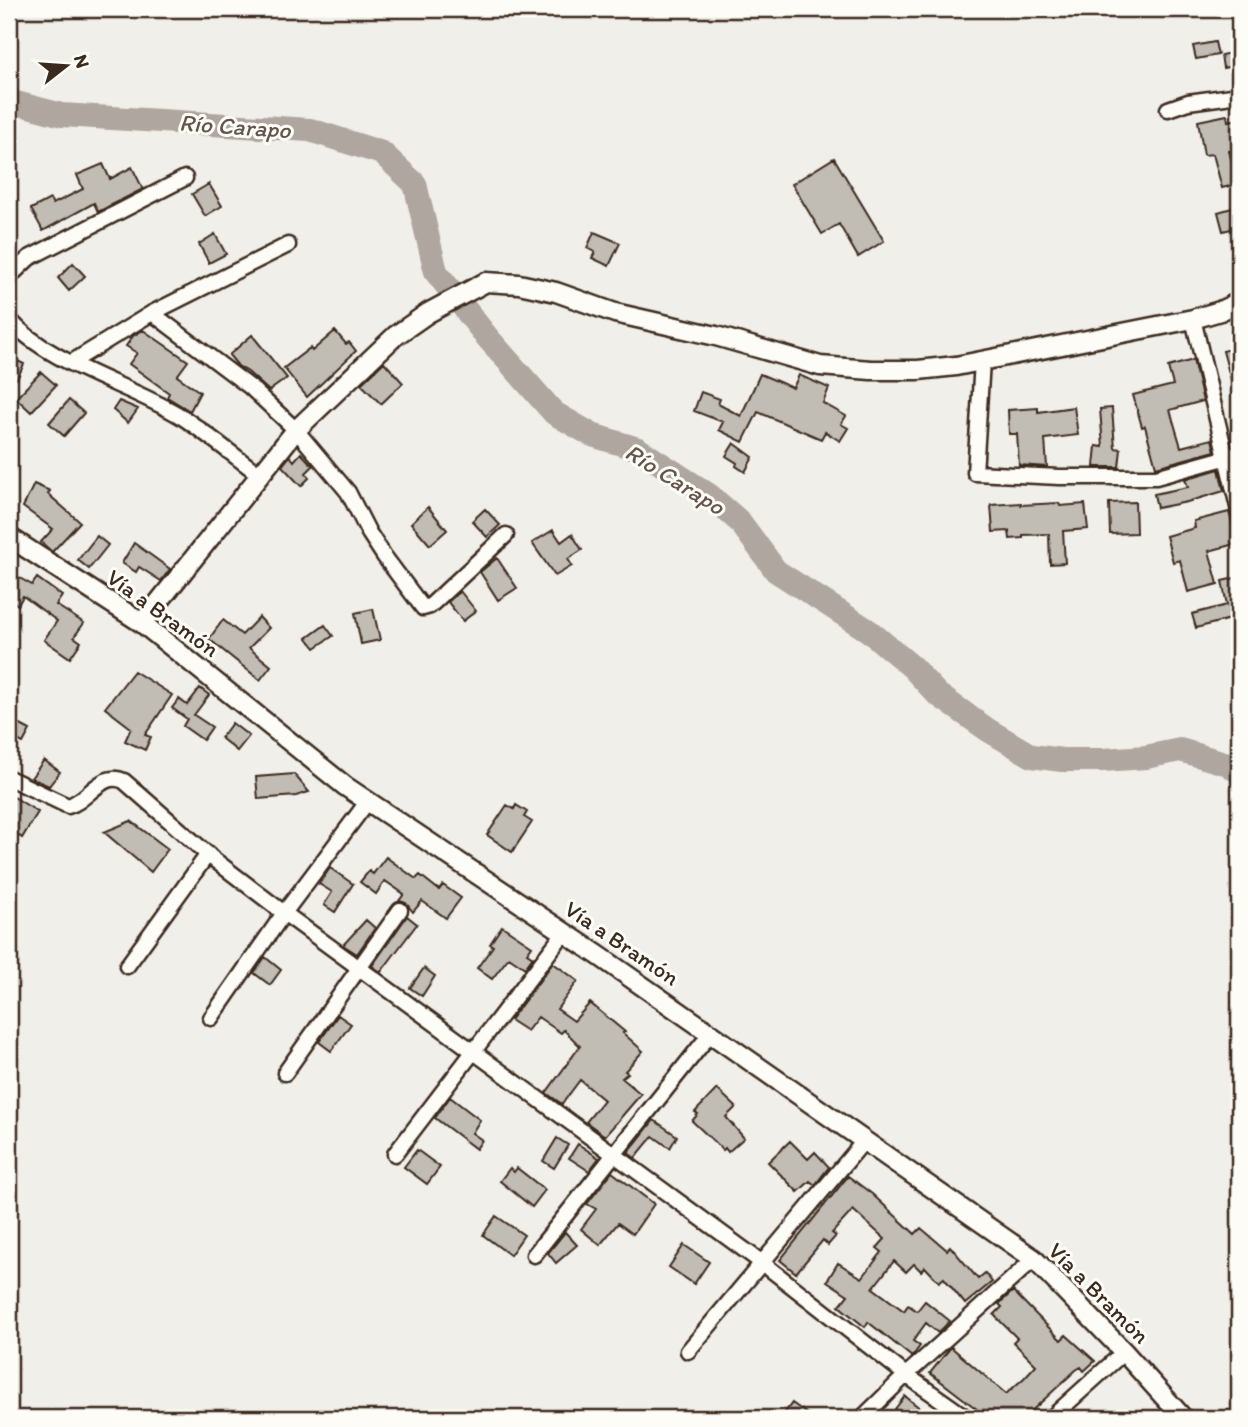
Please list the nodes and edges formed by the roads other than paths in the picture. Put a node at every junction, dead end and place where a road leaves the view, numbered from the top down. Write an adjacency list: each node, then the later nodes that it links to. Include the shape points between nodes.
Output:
1 (1239, 95): 2 (street)
2 (1168, 109)
3 (186, 178): 5 (street, via 29,258)
4 (288, 245): 7 (street)
5 (9, 277)
6 (1239, 302): 9 (street)
7 (152, 313): 11 (street); 12 (street, via 250,387)
8 (9, 319): 11 (street, via 21,332)
9 (1193, 319): 10 (street); 13 (street)
10 (982, 361): 12 (street, via 918,370 820,366 615,313 556,292 486,282 395,336); 13 (street, via 975,473 1156,477)
11 (72, 362): 14 (street, via 181,417)
12 (296, 430): 14 (street); 16 (street, via 348,492 376,545 423,608)
13 (1233, 456): 15 (street)
14 (260, 475): 18 (street)
15 (1239, 511)
16 (506, 535)
17 (9, 537): 18 (street, Vía a Bramón)
18 (142, 623): 20 (street, Vía a Bramón)
19 (9, 778): 21 (street, via 68,806 107,779 119,779)
20 (368, 801): 23 (street); 24 (street, Vía a Bramón)
21 (208, 854): 23 (street); 25 (street)
22 (400, 910): 26 (street)
23 (284, 913): 26 (street); 27 (street)
24 (564, 933): 28 (street, Vía a Bramón); 29 (street)
25 (127, 965)
26 (360, 968): 29 (street); 30 (street)
27 (211, 1018)
28 (710, 1034): 31 (street, Vía a Bramón); 33 (street)
29 (474, 1052): 32 (street); 33 (street)
30 (285, 1073)
31 (863, 1141): 35 (street, Vía a Bramón); 36 (street)
32 (395, 1154)
33 (614, 1154): 34 (street); 36 (street)
34 (534, 1255)
35 (1034, 1259): 38 (street, Vía a Bramón); 39 (street)
36 (761, 1262): 37 (street); 39 (street)
37 (688, 1351)
38 (1124, 1352): 40 (street, Vía a Bramón); 43 (street)
39 (906, 1374): 41 (street); 42 (street)
40 (1175, 1415)
41 (862, 1418)
42 (967, 1418)
43 (1051, 1418)

